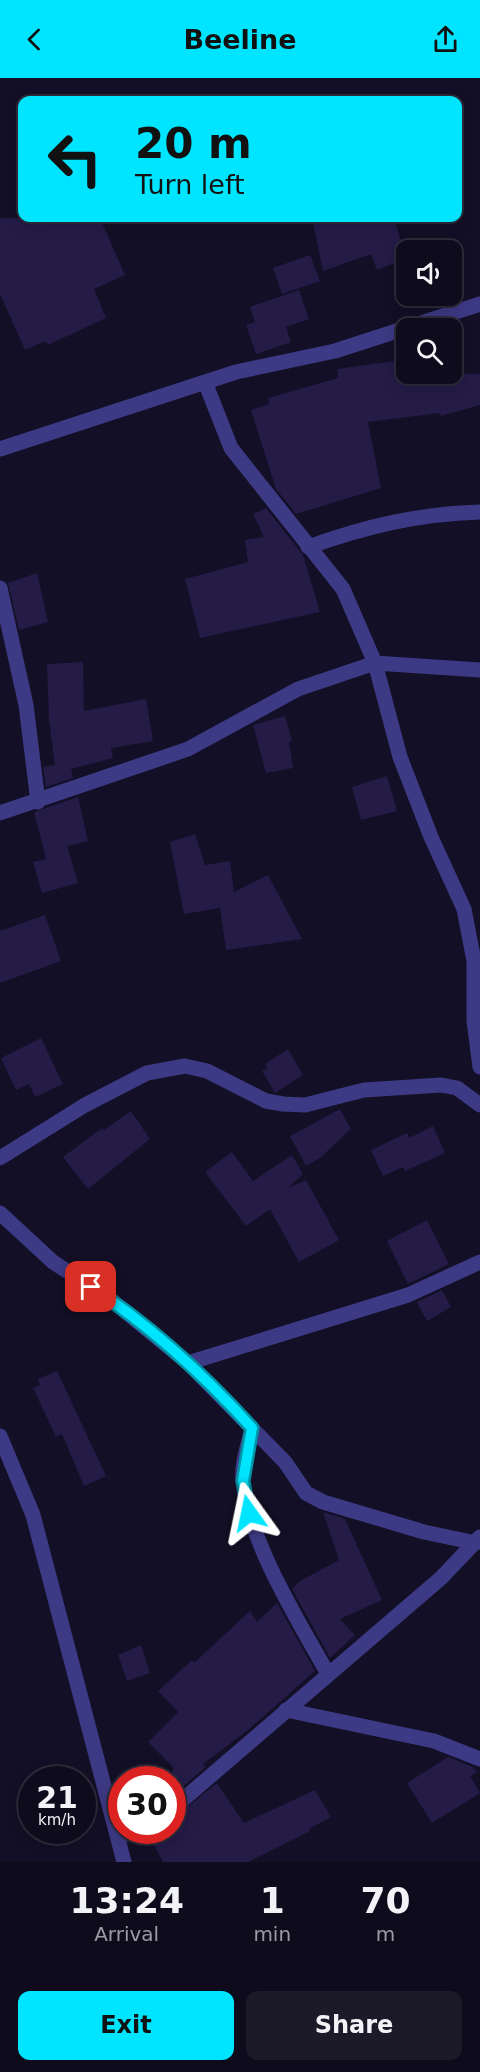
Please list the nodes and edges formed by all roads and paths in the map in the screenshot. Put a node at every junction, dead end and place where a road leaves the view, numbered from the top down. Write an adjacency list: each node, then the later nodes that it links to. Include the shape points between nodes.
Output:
1 (480, 304): 2 (street, via 335,351)
2 (205, 382): 3 (street); 5 (street, via 231,448)
3 (0, 449)
4 (480, 512): 5 (street, via 444,513 360,528)
5 (308, 548): 7 (street, via 343,589)
6 (0, 588): 9 (street, via 26,705)
7 (375, 663): 8 (street); 9 (street, via 298,689 188,749); 11 (street, via 400,757 464,909 474,961)
8 (480, 670)
9 (38, 802): 10 (street)
10 (0, 813)
11 (478, 1040): 12 (street)
12 (480, 1067)
13 (480, 1105): 14 (street, via 457,1088 441,1085 364,1090 304,1104 283,1104 266,1101 207,1071 185,1066 147,1073 85,1105)
14 (0, 1158)
15 (0, 1213): 17 (street, via 53,1262 110,1299)
16 (480, 1262): 17 (street, via 408,1295)
17 (188, 1363): 18 (street)
18 (252, 1428): 20 (street, via 314,1498 424,1532); 21 (street, via 243,1481 249,1513 278,1584)
19 (2, 1444): 25 (street, via 33,1515)
20 (478, 1540): 21 (street, via 441,1578)
21 (328, 1674): 22 (street)
22 (286, 1710): 23 (street, via 434,1741); 24 (street)
23 (480, 1759)
24 (186, 1797)
25 (108, 1800)
26 (120, 1844): 27 (street)
27 (124, 1862)

